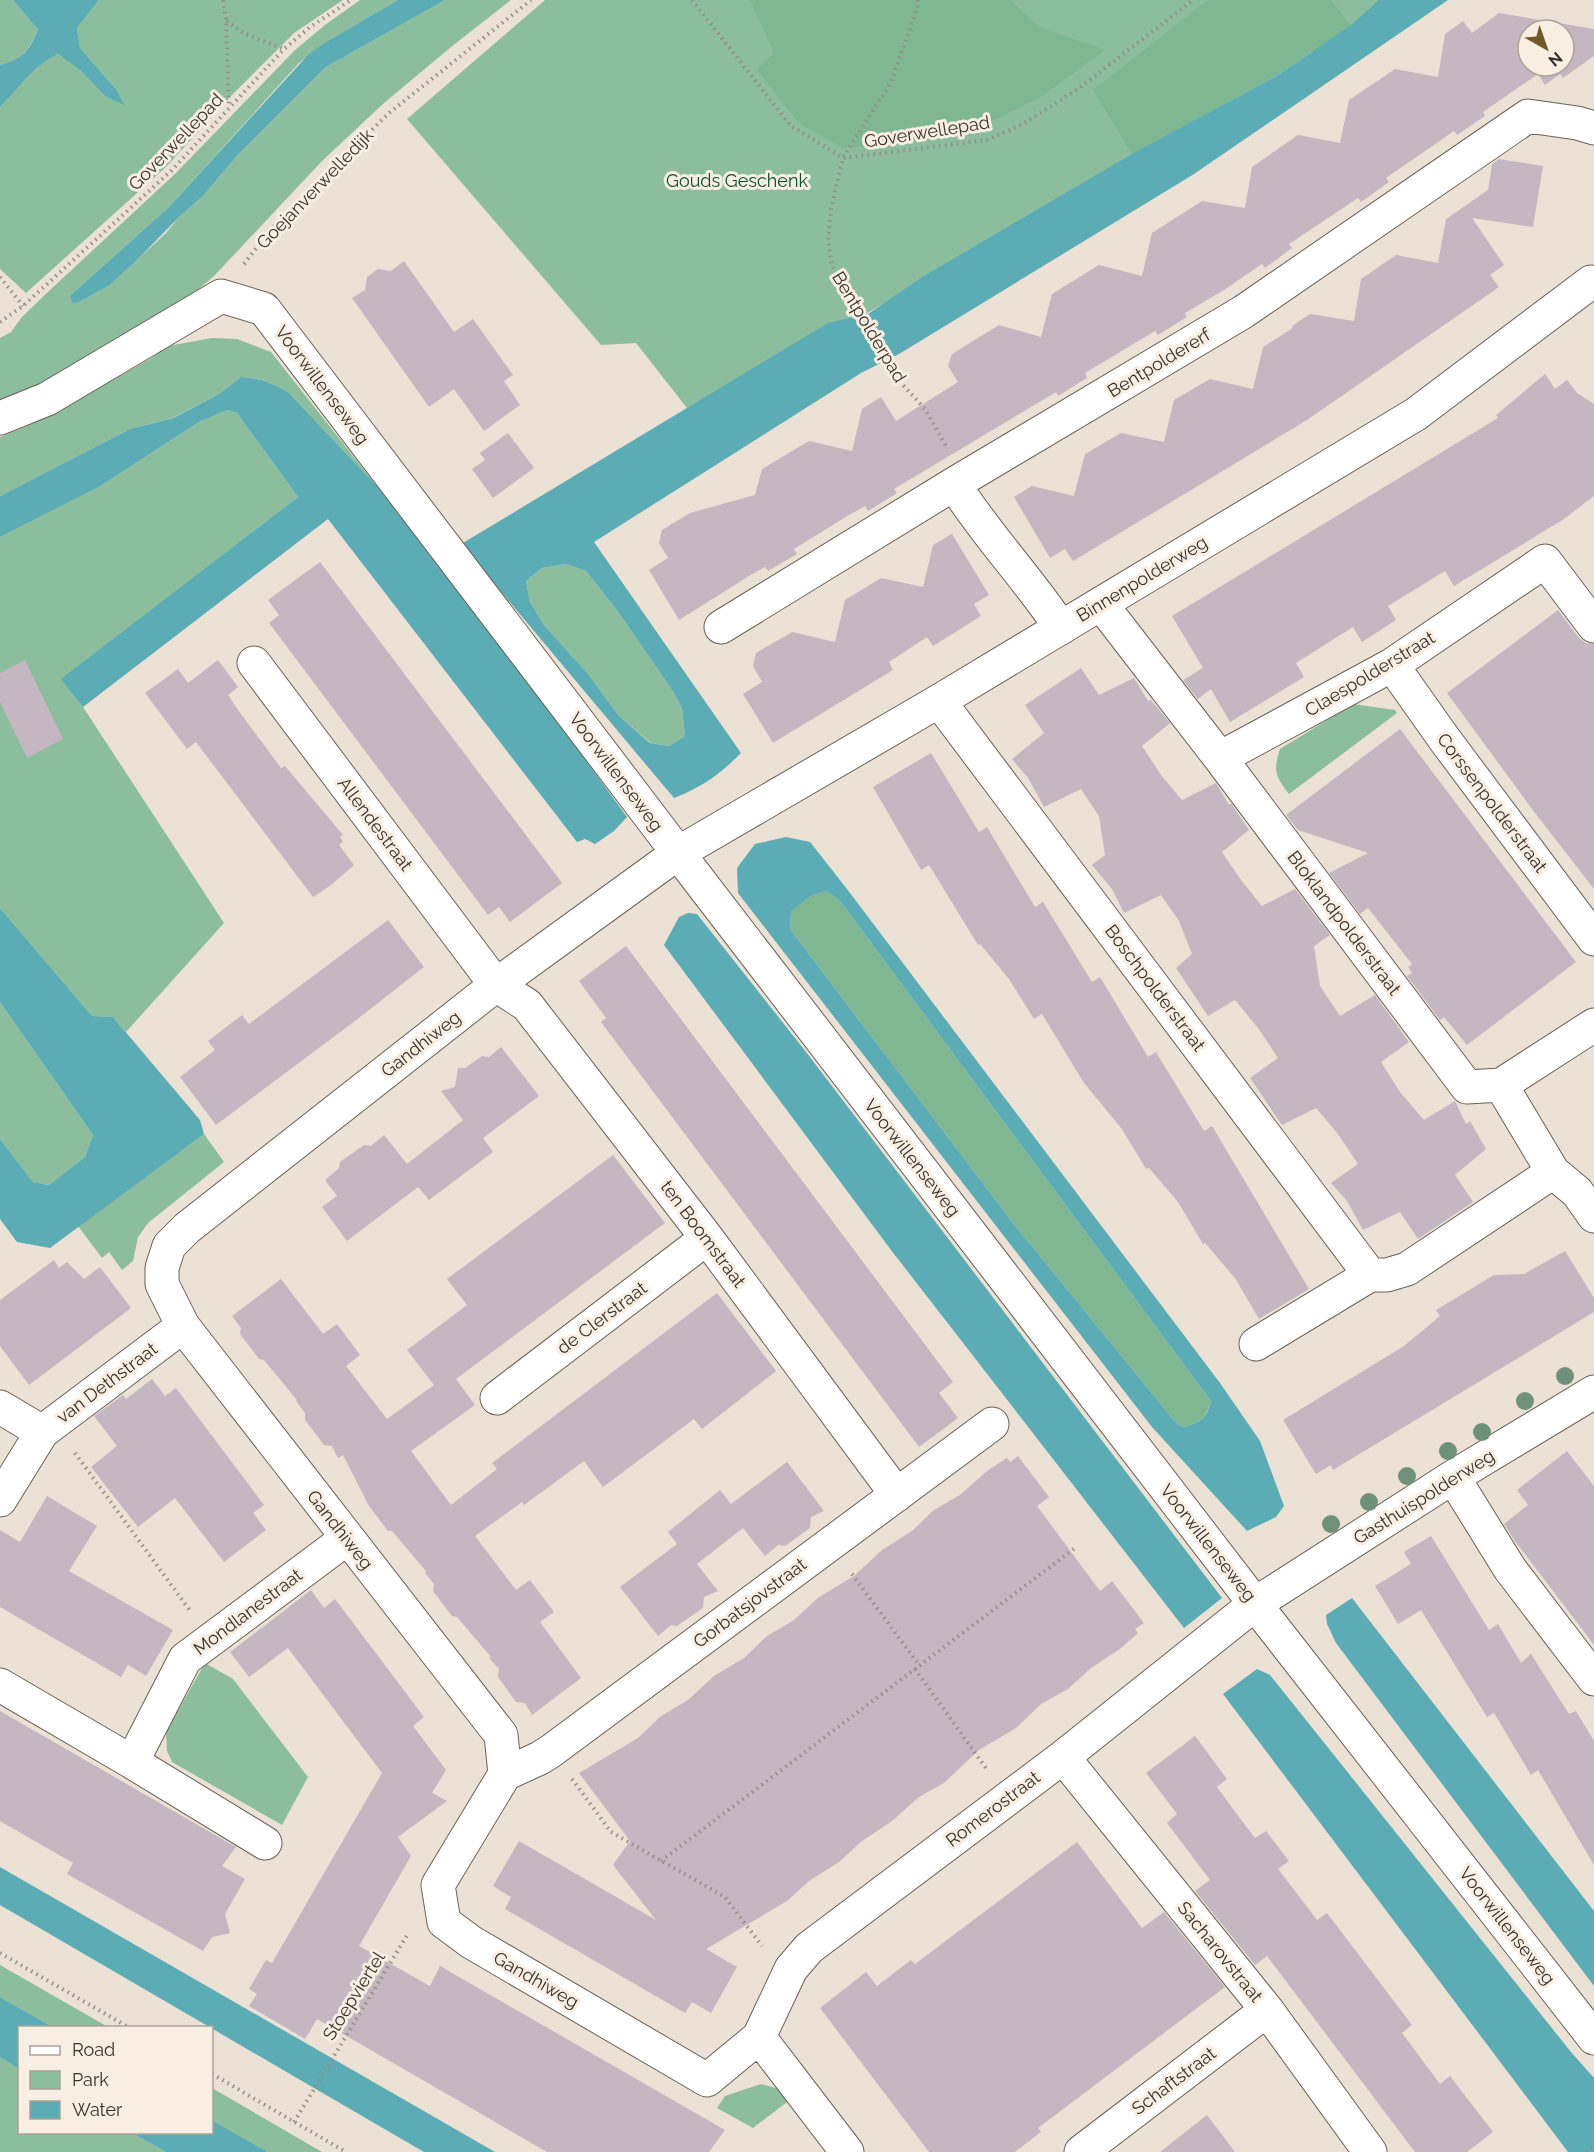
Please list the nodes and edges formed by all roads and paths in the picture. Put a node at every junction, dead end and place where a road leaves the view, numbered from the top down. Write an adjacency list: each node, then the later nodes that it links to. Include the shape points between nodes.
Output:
1 (223, 0): 7 (path)
2 (351, 0): 8 (path, Goverwellepad)
3 (531, 0): 14 (path, Goejanverwelledijk, via 389,113 270,230)
4 (692, 0): 11 (path, Goverwellepad, via 790,125)
5 (918, 0): 11 (path, Bentpolderpad, via 891,82)
6 (1193, 0): 11 (path, Goverwellepad, via 1078,89 1023,124 987,140)
7 (226, 21): 8 (path, via 243,33); 9 (path)
8 (284, 49): 9 (path, Goverwellepad)
9 (229, 107): 15 (path, Goverwellepad, via 171,171)
10 (1594, 128): 18 (street, Bentpoldererf, via 1528,116 1243,312)
11 (843, 158): 18 (path, Bentpolderpad, via 831,209 828,241 832,265 892,372 925,409)
12 (0, 277): 15 (path)
13 (1593, 278): 19 (street, Binnenpolderweg, via 1416,414)
14 (220, 296): 17 (street, via 47,399); 27 (street, Voorwillenseweg, via 264,309)
15 (23, 306): 16 (path, Goverwellepad)
16 (0, 322)
17 (0, 418)
18 (960, 481): 21 (street, Bentpoldererf); 22 (street, via 965,502 1037,592)
19 (1101, 604): 22 (street, Binnenpolderweg); 26 (street, Bloklandpolderstraat)
20 (1594, 626): 24 (street, Claespolderstraat, via 1545,561)
21 (721, 627)
22 (1060, 628): 25 (street, Binnenpolderweg)
23 (254, 663): 29 (street, Allendestraat)
24 (1392, 665): 26 (street, Claespolderstraat); 28 (street, Corssenpolderstraat)
25 (939, 701): 27 (street, Binnenpolderweg); 35 (street, Boschpolderstraat)
26 (1220, 758): 31 (street, Bloklandpolderstraat, via 1467,1087)
27 (678, 853): 29 (street, Gandhiweg); 49 (street, Voorwillenseweg)
28 (1594, 939)
29 (496, 985): 34 (street, ten Boomstraat, via 527,1005); 36 (street, Gandhiweg, via 169,1246 162,1284)
30 (1594, 1025): 31 (street)
31 (1501, 1085): 32 (street)
32 (1553, 1172): 33 (street, via 1577,1192); 35 (street, via 1407,1269)
33 (1594, 1216)
34 (707, 1238): 39 (street, de Clerstraat); 44 (street, ten Boomstraat)
35 (1370, 1275): 37 (street)
36 (183, 1326): 42 (street, van Dethstraat); 46 (street, Gandhiweg)
37 (1256, 1344)
38 (1594, 1392): 43 (street, Gasthuispolderweg)
39 (497, 1398)
40 (0, 1407): 42 (street, van Dethstraat)
41 (992, 1424): 44 (street, Gorbatsjovstraat)
42 (48, 1428): 45 (street); 50 (path)
43 (1453, 1478): 49 (street, Gasthuispolderweg); 53 (street, via 1510,1569)
44 (897, 1495): 47 (street, Gorbatsjovstraat)
45 (0, 1500)
46 (346, 1539): 50 (street, Mondlanestraat); 58 (street, Gandhiweg, via 501,1735)
47 (830, 1544): 51 (path); 55 (street, Gorbatsjovstraat)
48 (1075, 1548): 51 (path)
49 (1255, 1604): 56 (street, Romerostraat); 68 (street, Voorwillenseweg)
50 (211, 1640): 57 (street, Mondlanestraat, via 185,1659)
51 (919, 1665): 52 (path)
52 (915, 1669): 59 (path); 61 (path)
53 (1594, 1679)
54 (0, 1685): 57 (street)
55 (551, 1750): 58 (street, Gorbatsjovstraat); 61 (path, via 611,1832)
56 (1063, 1757): 59 (street, Romerostraat); 65 (street, Sacharovstraat)
57 (132, 1762): 60 (street)
58 (505, 1774): 62 (street)
59 (1007, 1798): 64 (street, Romerostraat, via 809,1948)
60 (265, 1843)
61 (662, 1861): 64 (path, via 725,1897 764,1949)
62 (438, 1885): 67 (street, Gandhiweg, via 444,1922 471,1942 707,2080); 70 (path, Stoepviertel)
63 (0, 1953): 66 (path)
64 (791, 1969): 67 (street, Romerostraat)
65 (1266, 2010): 74 (street, Schaftstraat); 75 (street, Sacharovstraat)
66 (127, 2026)
67 (759, 2037): 73 (street)
68 (1594, 2038)
69 (213, 2075): 70 (path)
70 (294, 2122): 72 (path)
71 (1594, 2146): 76 (path)
72 (346, 2152)
73 (847, 2152)
74 (1080, 2152)
75 (1370, 2152)
76 (1586, 2152)

